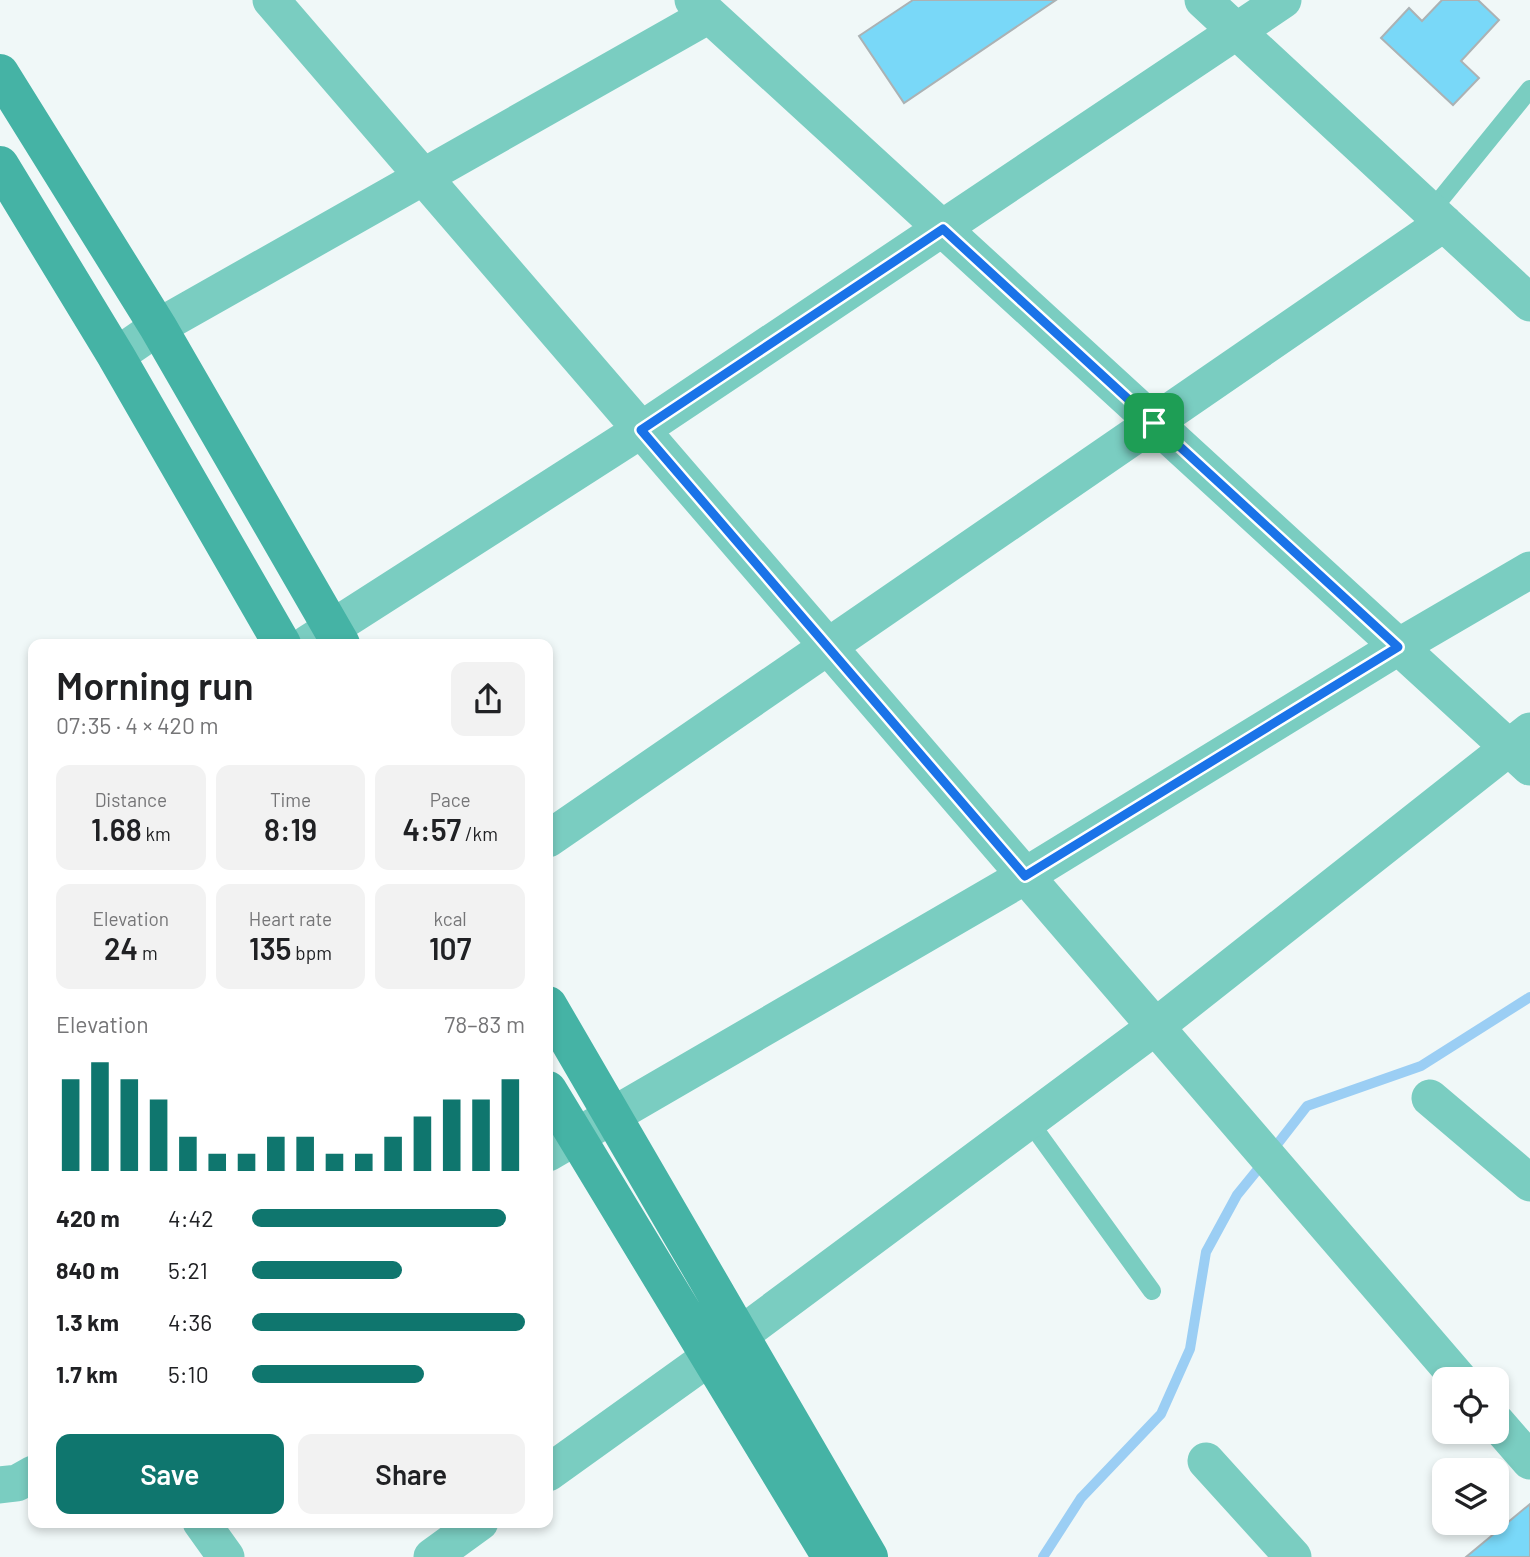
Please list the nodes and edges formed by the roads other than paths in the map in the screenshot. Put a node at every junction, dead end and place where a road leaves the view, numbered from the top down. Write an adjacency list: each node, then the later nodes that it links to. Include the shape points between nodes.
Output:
1 (271, 0): 9 (street)
2 (1203, 0): 5 (street)
3 (1283, 0): 5 (street)
4 (701, 7): 9 (street); 11 (street)
5 (1235, 30): 10 (street); 11 (street)
6 (0, 73): 13 (main road)
7 (1530, 89): 10 (lane)
8 (0, 165): 14 (main road)
9 (423, 177): 13 (street); 16 (street)
10 (1437, 217): 12 (street); 15 (street)
11 (943, 229): 15 (street); 16 (street)
12 (1530, 303)
13 (158, 327): 14 (street); 19 (main road)
14 (116, 356): 18 (main road)
15 (1154, 423): 20 (street); 21 (street)
16 (641, 430): 19 (street); 21 (street)
17 (1530, 570): 20 (street)
18 (279, 639)
19 (327, 639)
20 (1398, 647): 22 (street); 24 (street)
21 (828, 648): 23 (street); 24 (street)
22 (1523, 749): 26 (street)
23 (553, 836)
24 (1025, 876): 26 (street); 29 (street)
25 (553, 1014): 29 (main road)
26 (1155, 1027): 30 (street); 35 (street)
27 (1430, 1098): 32 (street)
28 (553, 1111): 31 (main road)
29 (611, 1118): 31 (street); 34 (main road)
30 (1029, 1121): 33 (lane); 34 (street)
31 (561, 1144): 34 (main road)
32 (1530, 1183)
33 (1152, 1291)
34 (724, 1346): 39 (street); 46 (main road); 47 (main road)
35 (1449, 1367)
36 (1509, 1437): 38 (street)
37 (1206, 1461): 48 (street)
38 (1530, 1461)
39 (553, 1469)
40 (28, 1477): 41 (street)
41 (0, 1485)
42 (205, 1528): 44 (street)
43 (471, 1534): 45 (street)
44 (226, 1557)
45 (432, 1557)
46 (831, 1557)
47 (870, 1557)
48 (1293, 1557)

